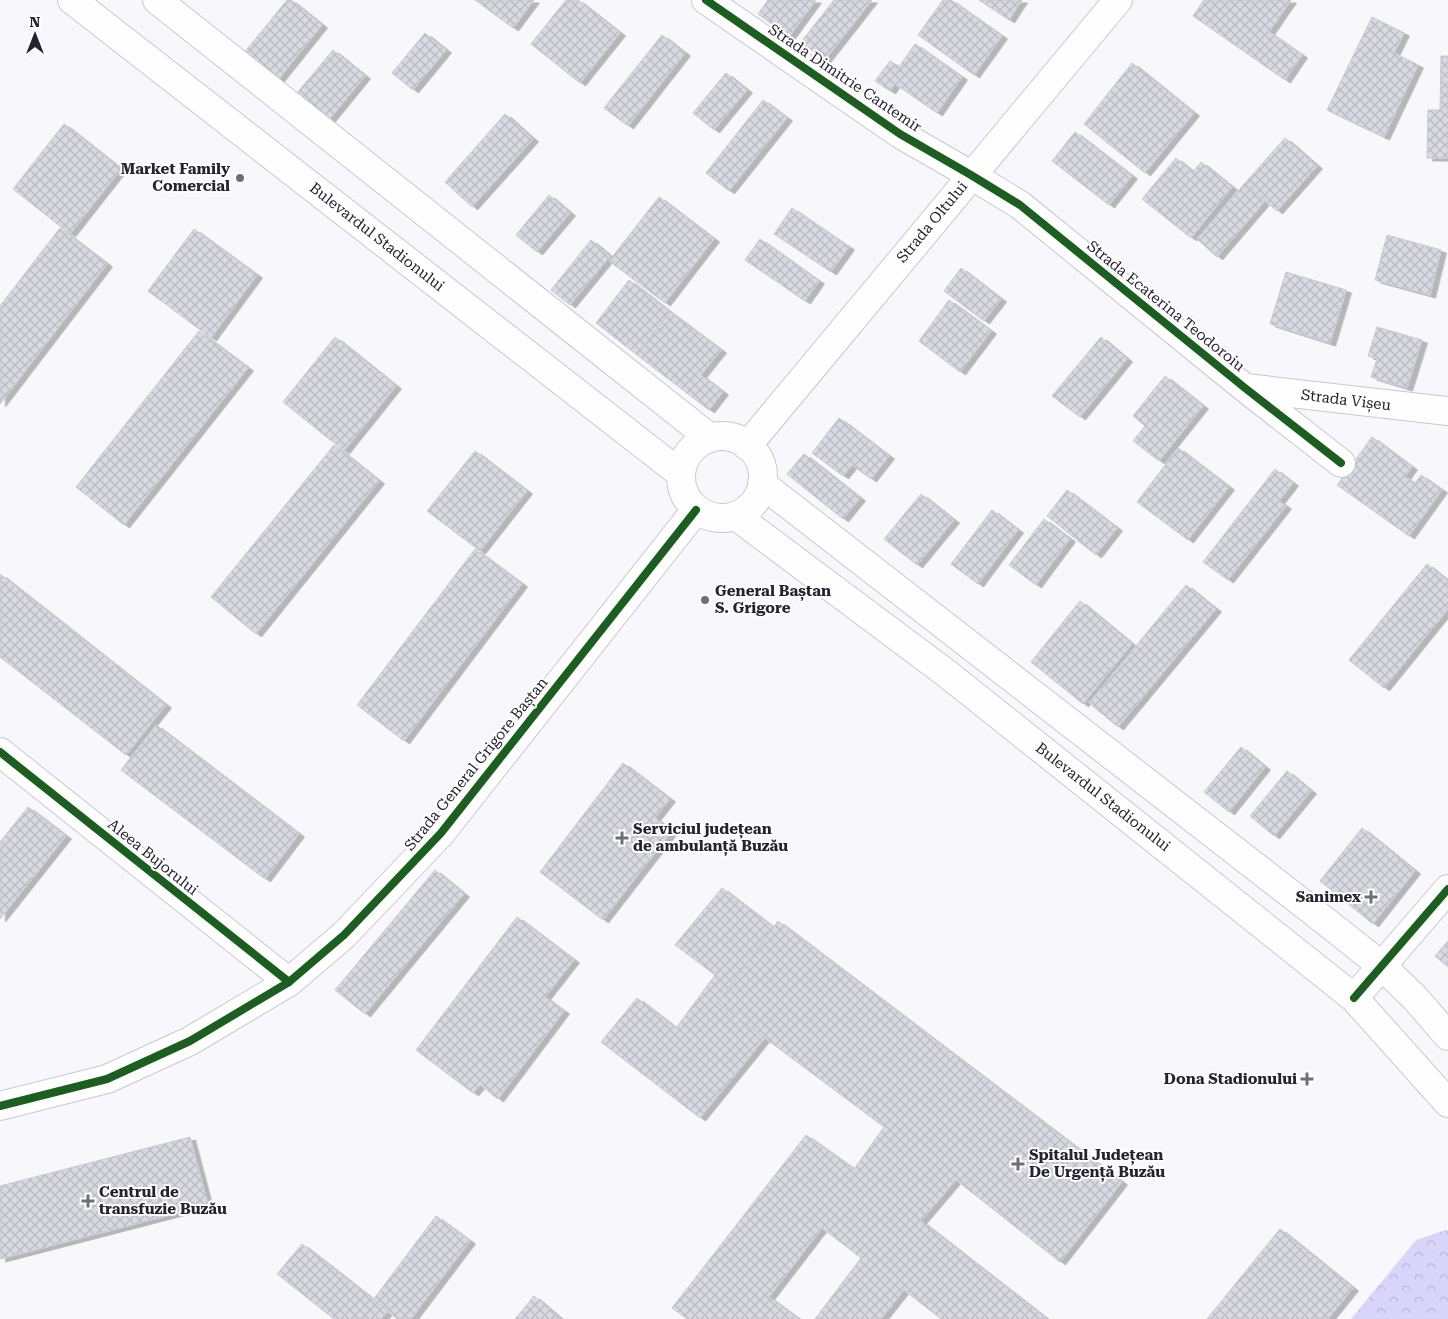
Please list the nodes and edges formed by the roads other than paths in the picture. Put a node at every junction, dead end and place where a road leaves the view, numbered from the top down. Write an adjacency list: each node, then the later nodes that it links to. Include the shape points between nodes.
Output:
1 (72, 0): 11 (main road, Bulevardul Stadionului)
2 (706, 0): 5 (main road, Strada Dimitrie Cantemir, via 900,134)
3 (1118, 0): 5 (main road, Strada Oltului)
4 (167, 3): 8 (main road)
5 (971, 175): 6 (main road, Strada Ecaterina Teodoroiu, via 1020,205); 9 (main road, Strada Oltului)
6 (1245, 388): 7 (main road, Strada Vișeu); 10 (main road, Strada Ecaterina Teodoroiu)
7 (1448, 411)
8 (710, 438): 9 (main road, via 723,437); 11 (main road, via 690,452)
9 (747, 446): 12 (main road, via 760,463)
10 (1341, 463)
11 (681, 474): 13 (main road, via 682,487)
12 (762, 484): 14 (main road, via 754,503); 17 (main road)
13 (696, 510): 14 (main road, via 708,516); 18 (main road, Strada General Grigore Baștan, via 441,833 344,935)
14 (736, 516): 19 (main road, Bulevardul Stadionului, via 946,673)
15 (0, 752): 18 (main road, Aleea Bujorului)
16 (1448, 889): 17 (main road)
17 (1382, 966): 19 (main road); 20 (main road)
18 (289, 982): 22 (main road, Strada General Grigore Baștan, via 190,1041 107,1079)
19 (1354, 998): 21 (main road, Bulevardul Stadionului)
20 (1448, 1036)
21 (1448, 1103)
22 (0, 1106)

